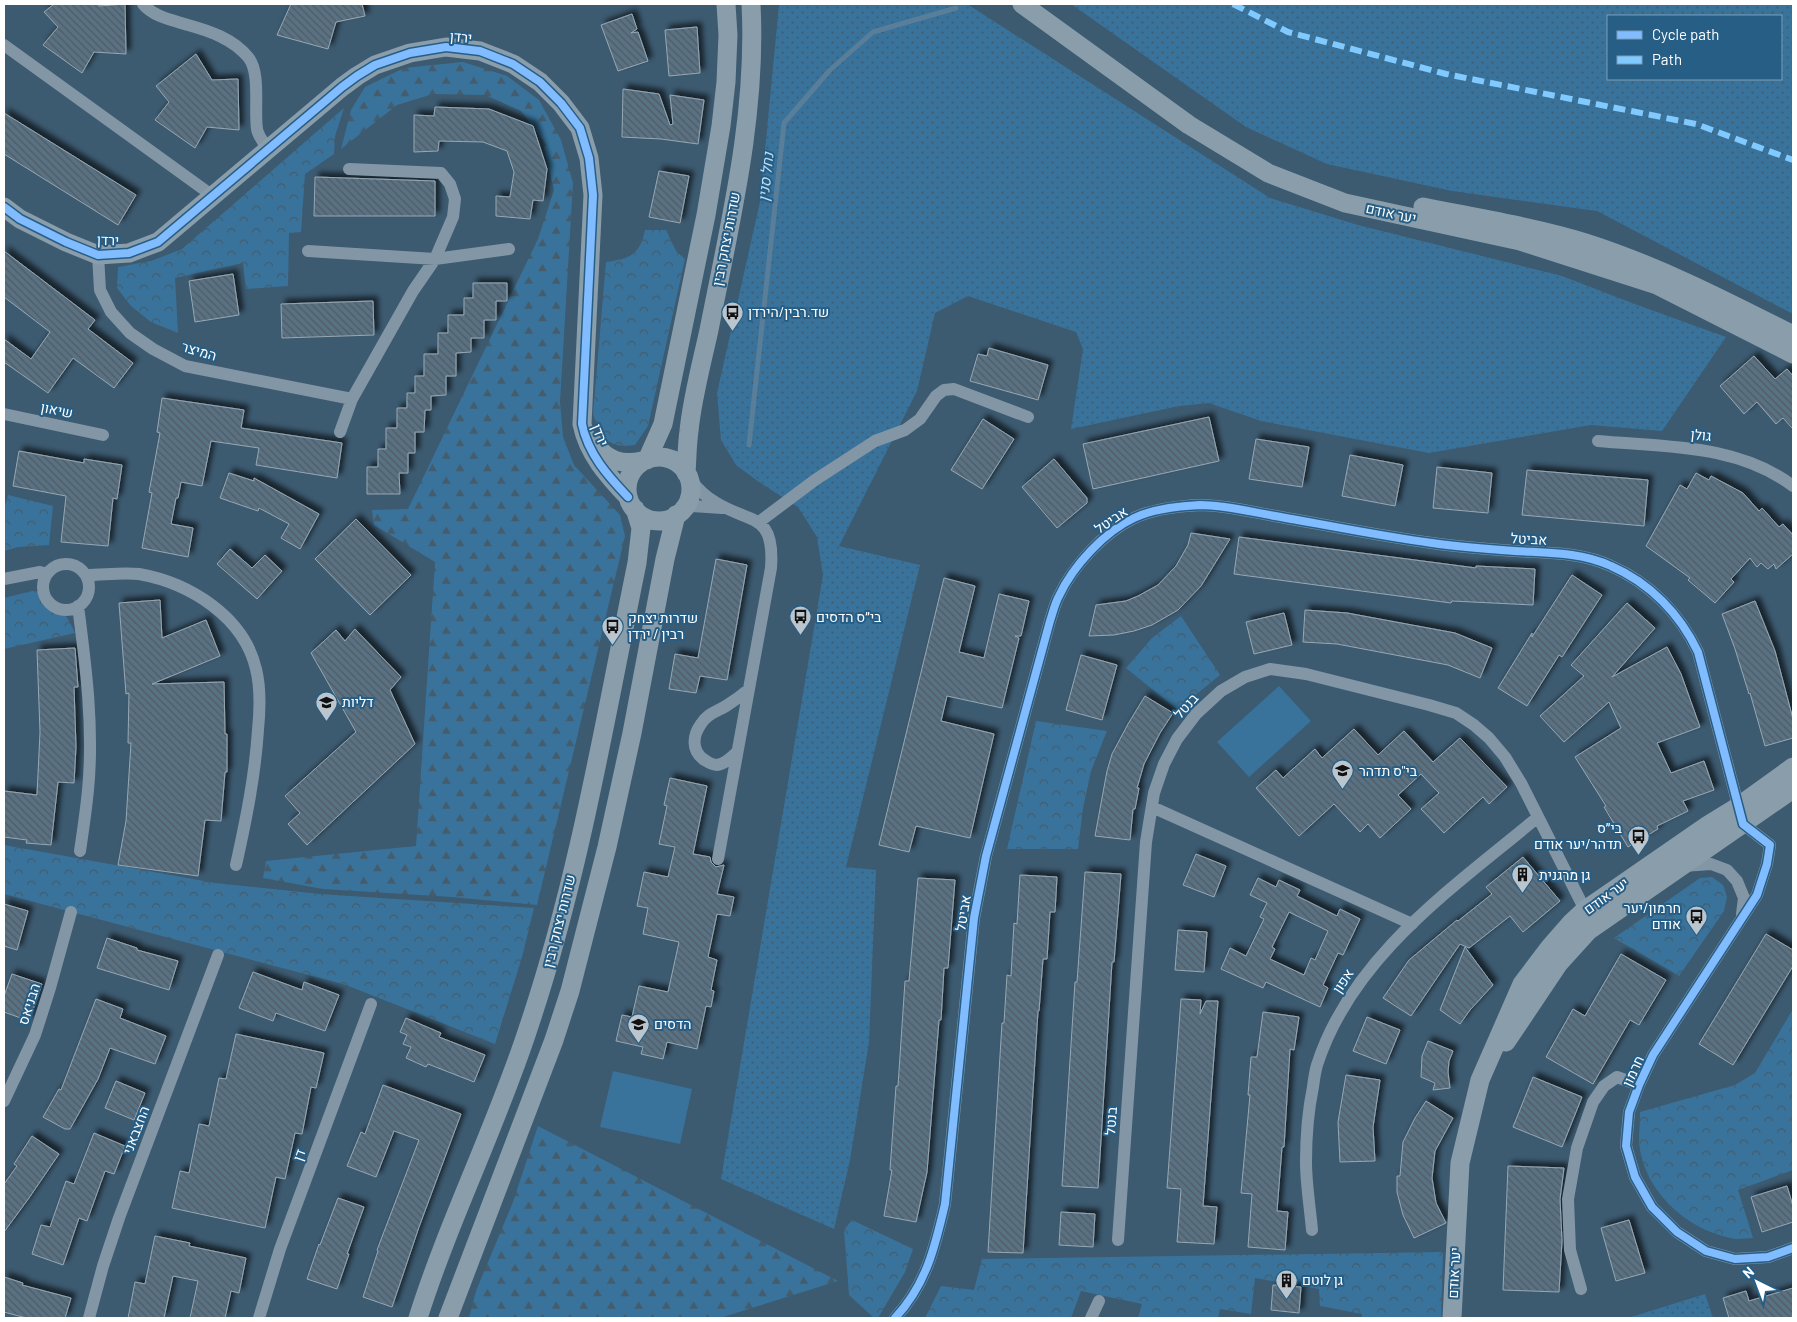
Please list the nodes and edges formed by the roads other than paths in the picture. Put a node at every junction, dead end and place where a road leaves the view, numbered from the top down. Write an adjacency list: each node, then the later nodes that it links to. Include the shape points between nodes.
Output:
1 (143, 4): 7 (street, via 164,18 230,41 250,58 255,74 257,132)
2 (726, 4): 24 (street, שדרות יצחק רבין, via 726,82 706,215 663,424)
3 (751, 4): 25 (street, שדרות יצחק רבין, via 753,34 746,130 689,430)
4 (1022, 4): 16 (street, יער אודם, via 1189,125 1268,174 1345,203 1520,241 1657,285)
5 (1036, 4): 15 (street, יער אודם, via 1195,116 1270,163 1345,191 1586,243 1667,273)
6 (4, 44): 9 (street)
7 (268, 149): 9 (street, ירדן); 20 (street, ירדן, via 342,87 375,64 410,53 446,47 480,51 513,64 540,82 580,128 589,158 593,196)
8 (349, 169): 14 (street, via 441,173 450,184 454,199 453,218)
9 (213, 196): 13 (street, ירדן, via 158,242 129,253)
10 (4, 207): 13 (street, ירדן, via 20,219)
11 (509, 249): 14 (street)
12 (308, 251): 14 (street)
13 (98, 255): 17 (street, המיצר, via 100,290 111,312 130,333 153,350 185,366)
14 (435, 259): 17 (street)
15 (1793, 335)
16 (1793, 354)
17 (352, 399): 21 (street)
18 (4, 414): 22 (street, שיאון)
19 (1028, 417): 30 (street, via 954,389 944,390 920,419 905,430 874,441)
20 (582, 424): 24 (street, ירדן, via 608,458 630,464); 27 (street, ירדן, via 584,437 600,465)
21 (340, 432)
22 (103, 435)
23 (1598, 441): 26 (street, גולן, via 1712,451 1755,464)
24 (644, 460): 25 (street, via 663,457 675,461); 27 (street, via 634,469 627,486)
25 (688, 475): 28 (street, via 698,489); 29 (street, via 689,500)
26 (1793, 486)
27 (632, 503): 29 (street, via 641,515 650,519 671,518); 63 (street, שדרות יצחק רבין, via 641,528 637,562 580,840 555,938 528,1031)
28 (729, 509): 29 (street, via 692,506); 30 (street)
29 (679, 512): 64 (street, שדרות יצחק רבין, via 665,559 607,847 570,991)
30 (759, 522): 35 (street, via 769,536 772,559)
31 (47, 574): 32 (street, via 58,565 66,564 74,565); 33 (street, via 40,572); 34 (street, via 44,590 51,603 63,609)
32 (86, 575): 34 (street, via 87,596); 44 (street, via 138,574 198,595 223,614 245,641 256,669 260,702 250,800)
33 (4, 579)
34 (78, 606): 42 (street, via 88,683 90,732 88,789)
35 (748, 690): 36 (street); 36 (street, via 712,712 695,733 694,745 710,764 718,765)
36 (736, 753): 43 (street)
37 (1793, 767): 40 (street, יער אודם)
38 (1793, 789): 40 (street, יער אודם)
39 (1152, 807): 41 (street, בנטל, via 1164,764 1177,739 1196,714 1221,691 1270,669 1306,674 1456,713 1489,738 1517,777); 49 (street); 57 (street, בנטל, via 1146,842)
40 (1741, 815): 45 (street, יער אודם); 46 (street, יער אודם, via 1708,824); 48 (street, חרמון, via 1770,845 1757,895); 65 (street, אביטל, via 1698,652 1689,633 1658,596 1633,577 1611,566 1586,557 1431,543 1201,505 1165,509 1135,518 1106,535 1058,596 986,856 974,918 945,1204 924,1277)
41 (1538, 817): 46 (street, בנטל); 49 (street, אפון)
42 (80, 851)
43 (718, 859)
44 (236, 864)
45 (1682, 866): 48 (street, חרמון, via 1711,864 1727,870 1737,881 1744,898); 50 (street, יער אודם)
46 (1585, 910): 50 (street, בנטל); 53 (street, יער אודם, via 1571,922 1522,984)
47 (71, 912): 55 (street, הבניאס, via 35,1035)
48 (1741, 920): 54 (street, חרמון, via 1653,1055)
49 (1412, 924): 56 (street, אפון, via 1383,952 1359,982 1336,1020 1317,1065 1309,1108 1306,1163)
50 (1598, 925): 53 (street, יער אודם, via 1588,931 1559,963)
51 (218, 955): 61 (street, החצבאני, via 119,1218)
52 (371, 1004): 62 (street, דן, via 280,1248)
53 (1480, 1080): 67 (street, יער אודם, via 1460,1163)
54 (1639, 1085): 58 (street, חרמון, via 1629,1112 1626,1146 1635,1177 1652,1207 1676,1232 1706,1251 1735,1259 1768,1257); 59 (street, via 1617,1077 1604,1086 1593,1102 1577,1148 1568,1199 1570,1250)
55 (4, 1101)
56 (1312, 1230)
57 (1118, 1240)
58 (1793, 1248)
59 (1581, 1289)
60 (1099, 1301): 66 (street)
61 (89, 1318)
62 (259, 1318)
63 (418, 1318)
64 (448, 1318)
65 (895, 1318)
66 (1091, 1318)
67 (1452, 1318)

